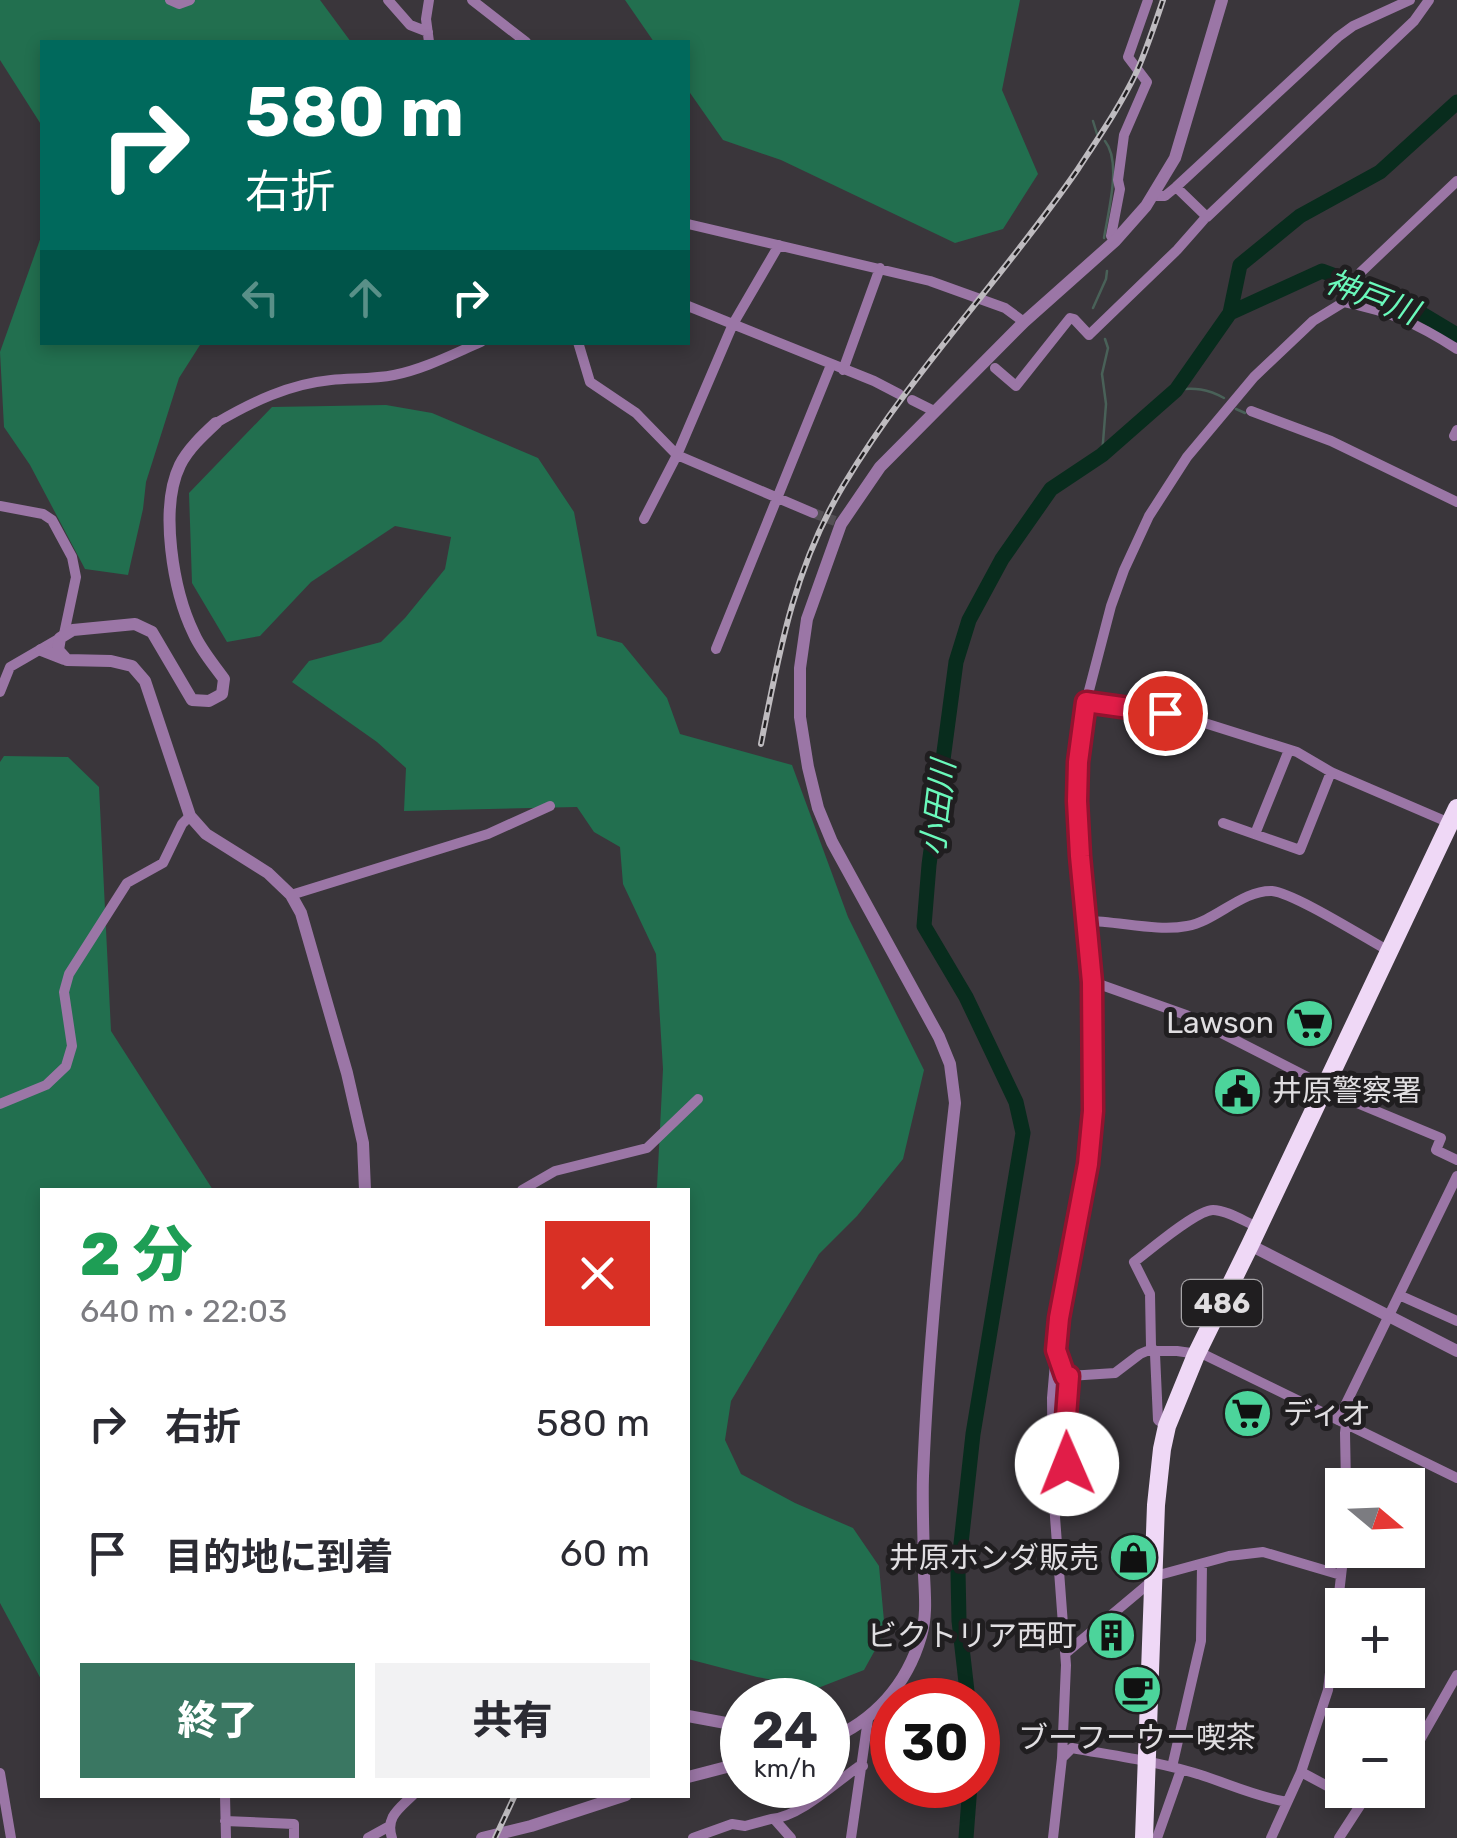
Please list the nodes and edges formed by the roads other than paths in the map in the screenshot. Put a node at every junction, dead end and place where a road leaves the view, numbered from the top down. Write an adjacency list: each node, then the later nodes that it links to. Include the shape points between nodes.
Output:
1 (170, 0): 2 (street)
2 (190, 0)
3 (388, 0): 11 (street)
4 (429, 0): 11 (street)
5 (472, 0): 12 (street)
6 (1148, 0): 18 (street, via 1128,56 1147,82 1124,134)
7 (1222, 0): 15 (street, via 1180,144)
8 (1410, 0): 10 (street)
9 (1428, 0): 16 (street, via 1414,21)
10 (1393, 4): 14 (street, via 1338,37)
11 (428, 38)
12 (523, 40)
13 (1457, 181): 21 (street, via 1360,276)
14 (1176, 187): 15 (street); 16 (street)
15 (1153, 196): 18 (street)
16 (1208, 216): 29 (street, via 1089,336 1070,318 1016,386)
17 (690, 224): 19 (street)
18 (1115, 241): 23 (street)
19 (779, 245): 20 (street); 24 (street)
20 (880, 268): 23 (street, via 969,293); 30 (street)
21 (1346, 299): 27 (street, via 1404,318); 47 (street, via 1254,377 1160,497 1111,606)
22 (690, 307): 24 (street)
23 (1024, 322): 33 (street)
24 (733, 324): 28 (street); 36 (street)
25 (474, 345): 35 (street, via 391,376 298,386 252,401)
26 (579, 345): 36 (street, via 593,386 636,413)
27 (1457, 349)
28 (831, 365): 30 (street); 37 (street)
29 (995, 368)
30 (843, 370): 31 (street)
31 (899, 394)
32 (912, 400): 33 (street)
33 (934, 411): 90 (street, via 838,522 807,619 800,668 800,717 818,808 939,1037 956,1102 931,1342 923,1480 925,1620 910,1665)
34 (1251, 412): 38 (street)
35 (216, 423): 42 (street, via 180,465 169,508 175,577 194,634 224,680 222,694 210,702 192,700 152,632 134,624)
36 (677, 455): 37 (street); 41 (street)
37 (776, 498): 40 (street); 43 (street)
38 (1457, 502)
39 (0, 506): 42 (street, via 52,520 72,557 76,577)
40 (813, 512)
41 (644, 519)
42 (62, 636): 44 (street); 45 (street, via 58,650)
43 (716, 649)
44 (41, 650): 45 (street); 46 (street, via 10,667)
45 (67, 660): 51 (street, via 132,666 146,680)
46 (0, 692)
47 (1086, 702): 48 (street, via 1176,714); 56 (street, via 1077,801)
48 (1288, 750): 49 (street); 54 (street)
49 (1331, 772): 52 (street); 54 (street, via 1300,850)
50 (550, 806): 55 (street, via 488,834)
51 (190, 816): 55 (street); 61 (street, via 163,863 126,883 68,974 72,1046 66,1066 46,1084)
52 (1454, 819): 57 (highway, 486)
53 (1223, 823): 54 (street)
54 (1255, 834)
55 (291, 895): 64 (street, via 347,1074 363,1143)
56 (1087, 921): 57 (street, via 1182,928 1270,891); 58 (street)
57 (1389, 951): 59 (highway, 486)
58 (1092, 982): 59 (street, via 1186,1016); 70 (street, via 1091,1138)
59 (1323, 1087): 62 (street, via 1441,1138 1436,1150); 66 (highway, 486)
60 (698, 1099): 65 (street, via 647,1148 555,1171)
61 (0, 1104)
62 (1457, 1160)
63 (1457, 1176): 67 (street)
64 (365, 1188)
65 (525, 1188)
66 (1254, 1236): 68 (street); 71 (street, via 1210,1210 1134,1262 1150,1294); 73 (highway, 486)
67 (1399, 1295): 68 (street); 69 (street)
68 (1389, 1316): 72 (street); 76 (street)
69 (1457, 1321)
70 (1056, 1350): 74 (street); 75 (street)
71 (1153, 1350): 73 (street); 74 (street, via 1109,1374); 77 (street, via 1158,1420)
72 (1457, 1351)
73 (1196, 1355): 76 (street); 77 (highway, 486)
74 (1067, 1376): 75 (street); 78 (street)
75 (1052, 1398): 81 (street)
76 (1342, 1422): 79 (street); 80 (street)
77 (1167, 1426): 86 (highway, 486)
78 (1067, 1464): 81 (street); 82 (street)
79 (1345, 1468)
80 (1457, 1478)
81 (1053, 1490): 87 (street)
82 (1068, 1494)
83 (1202, 1564): 85 (street, via 1262,1552); 86 (street); 98 (street, via 1202,1640)
84 (1342, 1568): 85 (street)
85 (1341, 1575): 99 (street, via 1328,1690)
86 (1154, 1579): 87 (street); 95 (highway, 486)
87 (1066, 1653): 94 (street)
88 (1457, 1674): 93 (street)
89 (690, 1716): 91 (street)
90 (868, 1719): 92 (street); 96 (street)
91 (720, 1722)
92 (850, 1730)
93 (1425, 1731)
94 (1062, 1758): 95 (street, via 1072,1748); 120 (street)
95 (1146, 1762): 98 (street); 121 (highway, 486)
96 (863, 1766): 108 (street); 119 (street)
97 (720, 1768): 101 (street)
98 (1176, 1769): 106 (street); 122 (street)
99 (1301, 1772): 102 (street); 106 (street)
100 (0, 1773): 112 (street)
101 (690, 1776)
102 (1325, 1785)
103 (224, 1798): 109 (street)
104 (410, 1798): 111 (street, via 390,1820)
105 (618, 1798): 110 (street)
106 (1287, 1802): 123 (street)
107 (1359, 1808): 124 (street)
108 (775, 1820): 117 (street, via 732,1824); 118 (street)
109 (226, 1821): 113 (street); 114 (street, via 294,1824)
110 (532, 1832): 116 (street)
111 (390, 1833): 115 (street)
112 (11, 1838)
113 (226, 1838)
114 (294, 1838)
115 (368, 1838)
116 (482, 1838)
117 (693, 1838)
118 (790, 1838)
119 (852, 1838)
120 (1052, 1838)
121 (1144, 1838)
122 (1157, 1838)
123 (1271, 1838)
124 (1340, 1838)

